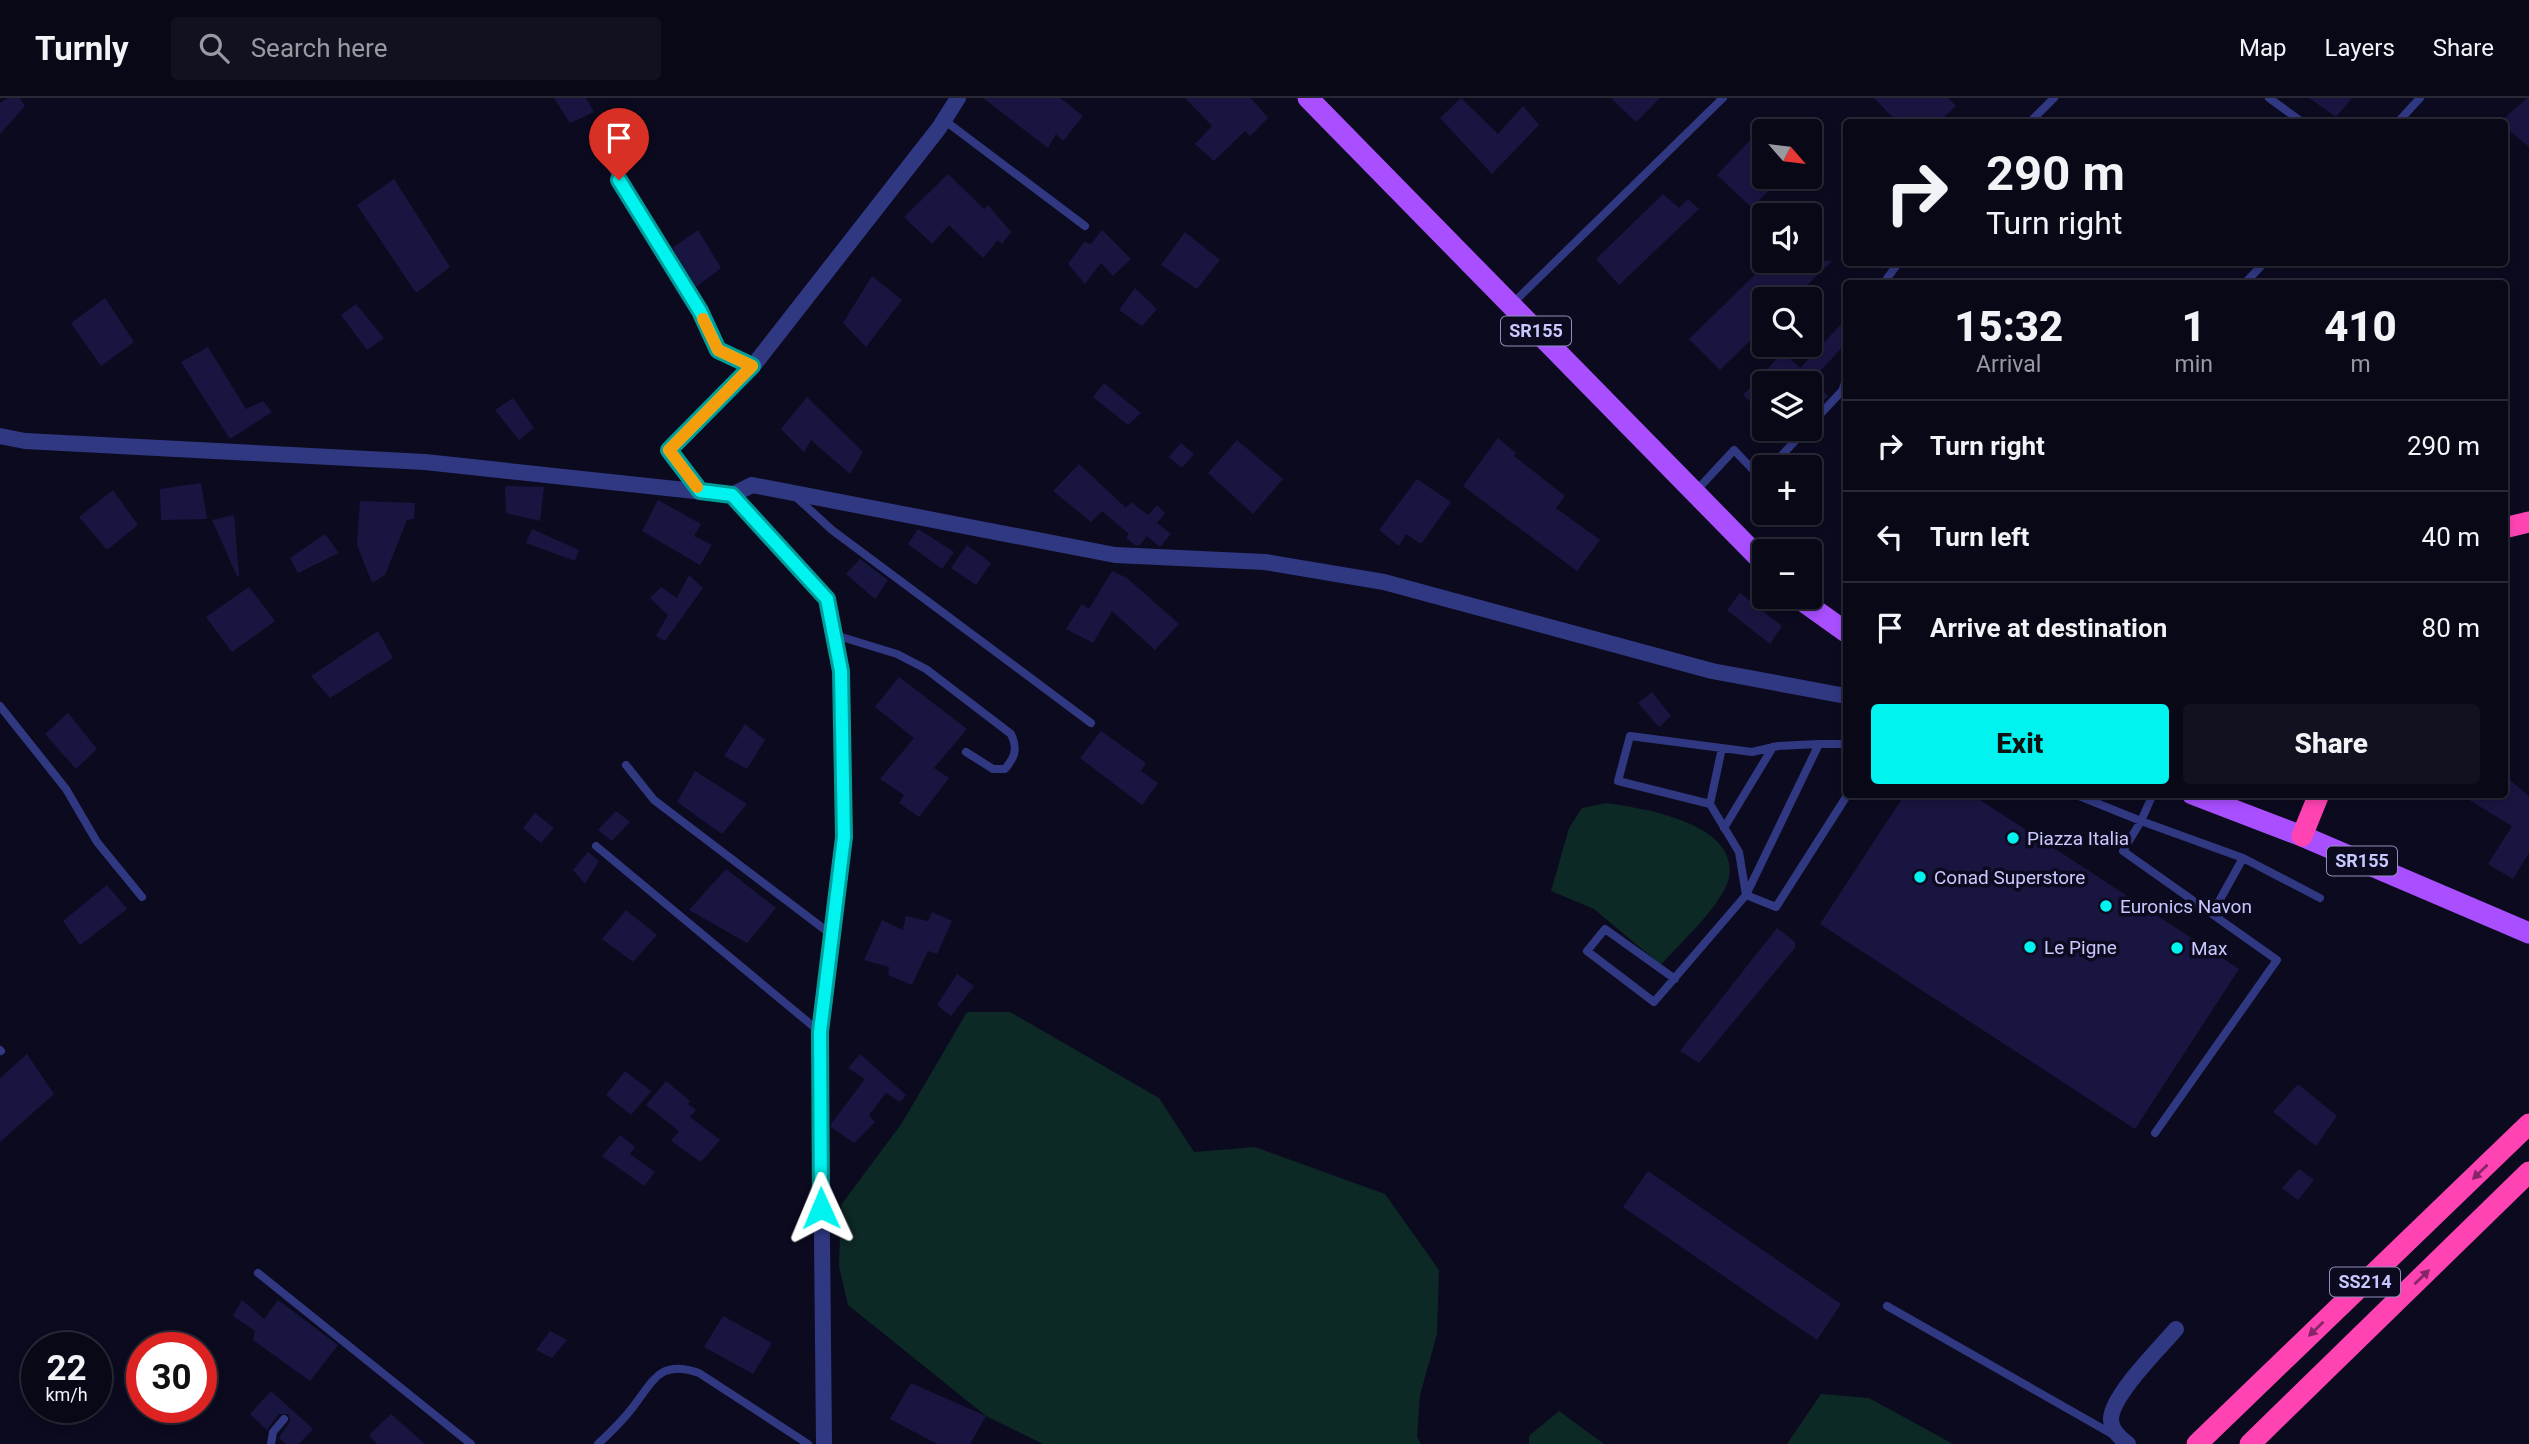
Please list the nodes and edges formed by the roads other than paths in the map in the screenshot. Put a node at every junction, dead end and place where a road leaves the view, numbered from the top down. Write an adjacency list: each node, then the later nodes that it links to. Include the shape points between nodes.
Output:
1 (958, 98): 10 (street)
2 (1308, 98): 17 (main road, SR155)
3 (1723, 98): 17 (lane)
4 (2054, 98): 7 (lane)
5 (2269, 98): 8 (lane)
6 (2420, 98): 9 (lane)
7 (2033, 119)
8 (2298, 119)
9 (2401, 119)
10 (944, 120): 12 (lane); 18 (street)
11 (593, 136): 18 (lane, via 700,311 718,350)
12 (1085, 226)
13 (1896, 266): 15 (lane)
14 (2261, 266): 16 (lane)
15 (1885, 280)
16 (2248, 280)
17 (1511, 304): 26 (main road, SR155)
18 (752, 366): 25 (street, via 669,450)
19 (1843, 388): 20 (lane)
20 (1822, 412)
21 (0, 436): 25 (street, via 425,462)
22 (1795, 441): 23 (lane)
23 (1782, 455)
24 (1752, 469): 26 (lane, via 1734,450)
25 (700, 491): 28 (street)
26 (1695, 492): 31 (main road, SR155)
27 (791, 493): 28 (street, via 752,485); 35 (street, via 1115,555 1265,562 1384,582 1712,671); 37 (lane, via 832,530)
28 (732, 495): 34 (street, via 827,599)
29 (2529, 523): 30 (highway)
30 (2508, 527)
31 (1752, 551)
32 (1814, 609): 33 (main road)
33 (1843, 630)
34 (835, 635): 42 (lane, via 897,654 926,669 1011,734 1016,744 1014,758 1004,769 993,769); 60 (street, via 841,671 844,837)
35 (1843, 695)
36 (0, 706): 56 (lane)
37 (1091, 723)
38 (1819, 744): 39 (lane); 40 (lane); 55 (lane)
39 (1843, 744)
40 (1773, 747): 41 (lane, via 1752,752); 51 (lane)
41 (1722, 748): 49 (lane); 49 (lane, via 1630,736 1618,781)
42 (966, 752)
43 (626, 765): 60 (lane, via 654,800)
44 (1845, 798): 55 (lane, via 1776,907)
45 (2084, 798): 50 (lane)
46 (2151, 798): 50 (lane)
47 (2203, 798): 52 (main road, SR155)
48 (2317, 798): 52 (highway)
49 (1710, 804): 51 (lane)
50 (2141, 821): 54 (lane); 58 (lane, via 2123,851)
51 (1724, 828): 55 (lane, via 1739,852)
52 (2302, 836): 59 (main road, SR155)
53 (596, 846): 62 (lane)
54 (2243, 858): 57 (lane); 58 (lane)
55 (1746, 895): 61 (lane)
56 (142, 897)
57 (2320, 898)
58 (2212, 914): 64 (lane, via 2277,961)
59 (2529, 933)
60 (832, 935): 62 (street)
61 (1675, 979): 61 (lane, via 1605,929 1587,951 1654,1002)
62 (820, 1032): 76 (street)
63 (2529, 1124): 71 (highway, SS214, one-way to 71)
64 (2155, 1133)
65 (2529, 1172): 77 (highway, SS214, one-way to 65)
66 (258, 1273): 73 (lane)
67 (1887, 1306): 70 (lane)
68 (2176, 1329): 70 (street, via 2115,1402 2110,1420)
69 (284, 1419): 72 (lane, via 273,1432)
70 (2124, 1441)
71 (2198, 1442)
72 (271, 1444)
73 (471, 1444)
74 (598, 1444): 75 (lane, via 656,1376 682,1367 699,1373)
75 (807, 1444)
76 (824, 1444)
77 (2250, 1444)

